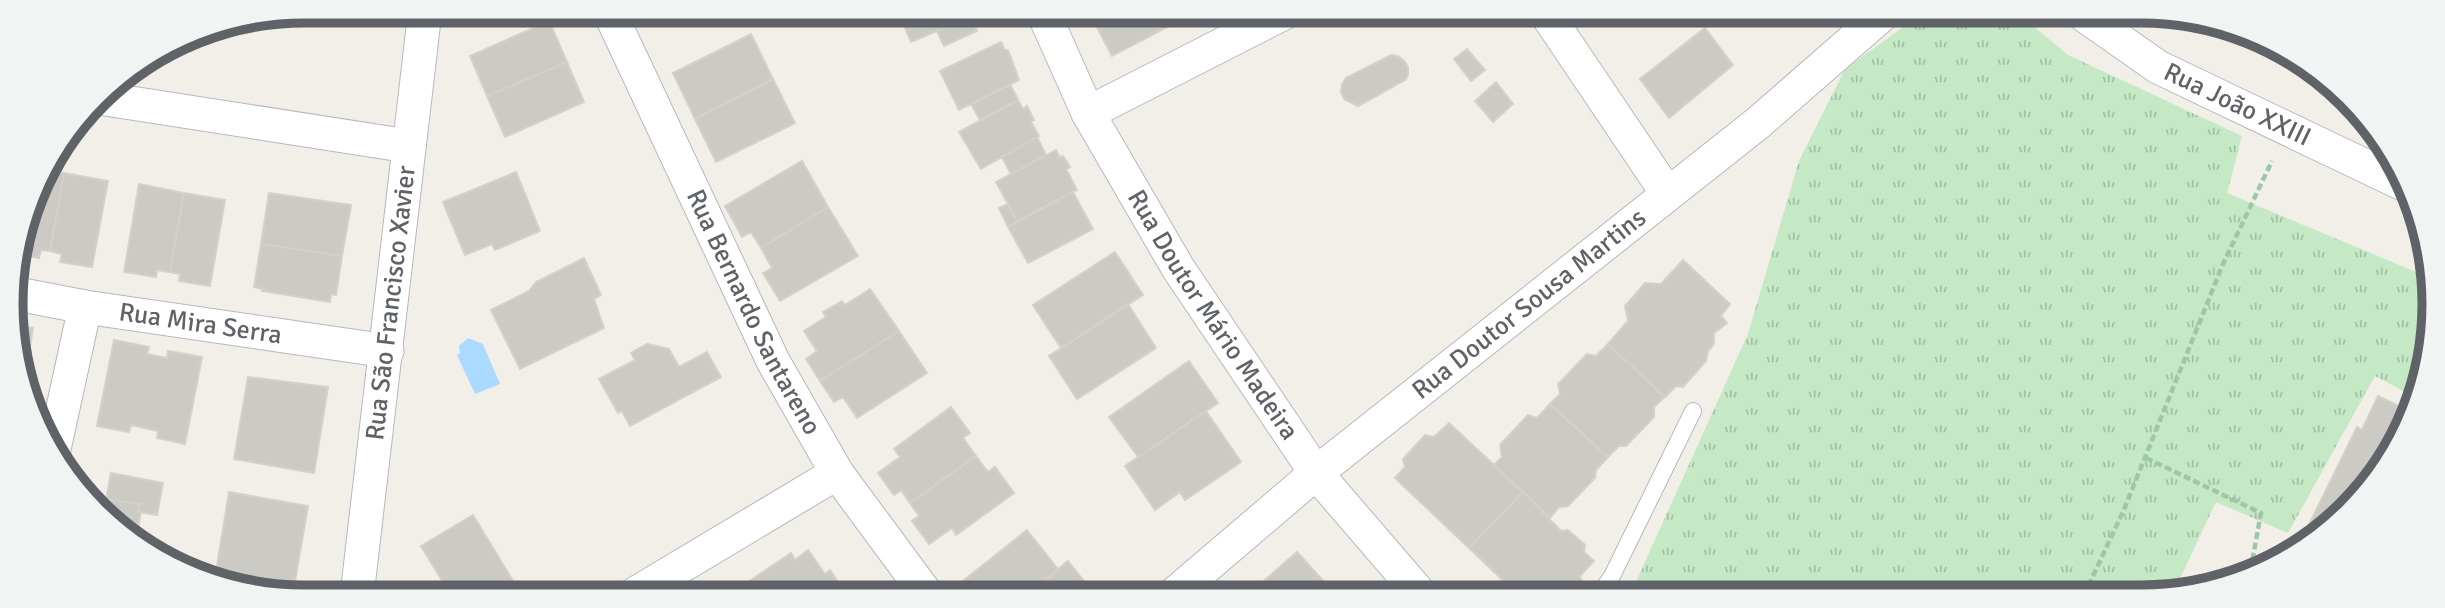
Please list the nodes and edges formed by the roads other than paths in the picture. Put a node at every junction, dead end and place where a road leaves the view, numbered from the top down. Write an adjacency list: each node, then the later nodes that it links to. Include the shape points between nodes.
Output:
1 (423, 23): 10 (street, Rua São Francisco Xavier)
2 (616, 23): 19 (street, Rua Bernardo Santareno, via 772,361)
3 (1047, 23): 9 (street, Rua Doutor Mário Madeira)
4 (1264, 23): 9 (street)
5 (1552, 23): 12 (street)
6 (1872, 23): 12 (street, Rua Doutor Sousa Martins)
7 (2095, 23): 11 (street, Rua João XXIII, via 2158,67)
8 (111, 100): 10 (street)
9 (1088, 113): 18 (street, Rua Doutor Mário Madeira, via 1178,268)
10 (408, 146): 15 (street, Rua São Francisco Xavier)
11 (2393, 179)
12 (1667, 193): 18 (street, Rua Doutor Sousa Martins)
13 (23, 295): 14 (street, Rua Mira Serra)
14 (85, 307): 15 (street, Rua Mira Serra); 17 (street)
15 (387, 351): 20 (street, Rua São Francisco Xavier)
16 (1693, 411): 25 (lane)
17 (56, 438)
18 (1316, 472): 23 (street, Rua Doutor Sousa Martins); 24 (street, Rua Doutor Mário Madeira)
19 (837, 473): 21 (street); 22 (street, Rua Bernardo Santareno)
20 (358, 585)
21 (650, 585)
22 (920, 585)
23 (1184, 585)
24 (1412, 585)
25 (1606, 585)

